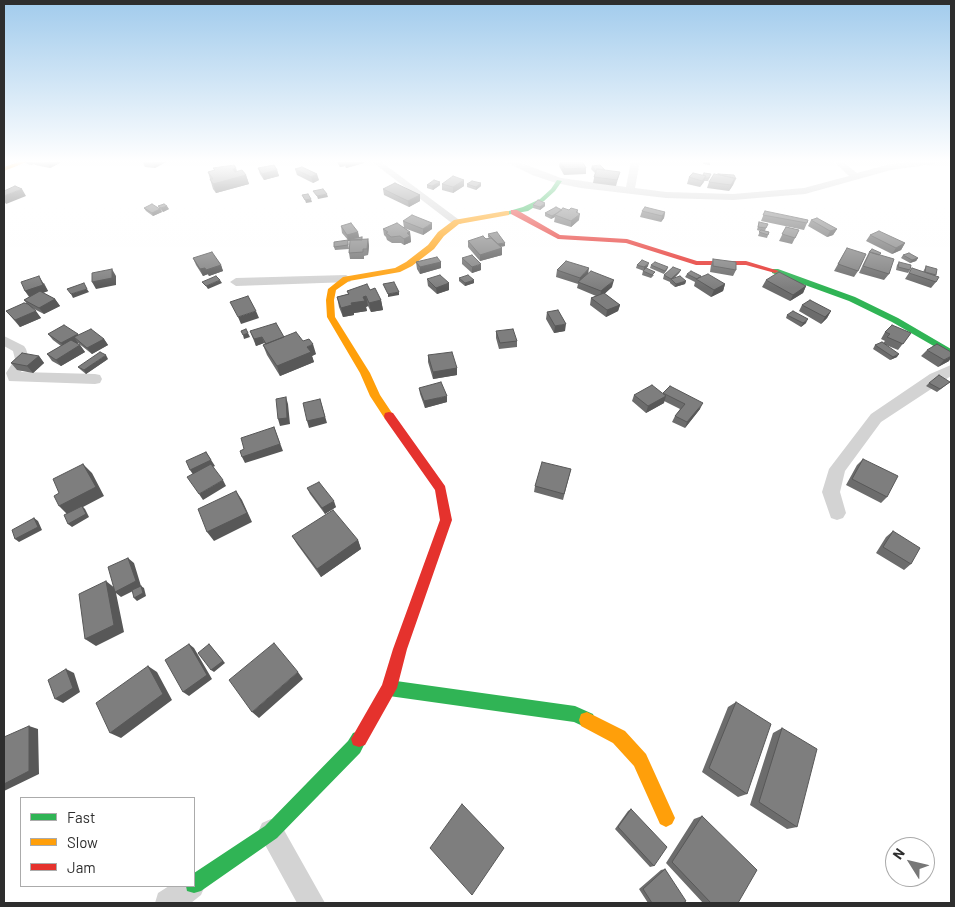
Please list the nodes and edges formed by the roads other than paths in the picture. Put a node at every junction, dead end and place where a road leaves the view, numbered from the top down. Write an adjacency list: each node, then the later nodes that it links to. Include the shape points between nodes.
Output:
1 (432, 203): 4 (street)
2 (536, 203): 3 (street)
3 (514, 212): 4 (street); 8 (street, via 558,236 627,241 696,263 746,263 764,267 852,299)
4 (457, 222): 5 (street, via 409,264 388,272)
5 (346, 279): 6 (street); 12 (street, via 332,289 331,317 366,373 376,396 441,489 446,520)
6 (236, 282)
7 (4, 340): 10 (street, via 18,349 22,359 13,373 14,377)
8 (951, 353)
9 (950, 372): 11 (street, via 935,378 876,418 837,469 831,492)
10 (95, 380)
11 (837, 513)
12 (389, 688): 13 (street, via 575,714 619,737 640,760); 14 (street, via 354,747)
13 (666, 818)
14 (271, 832): 15 (street); 18 (street)
15 (195, 884)
16 (190, 887): 17 (street)
17 (168, 903)
18 (312, 903)

